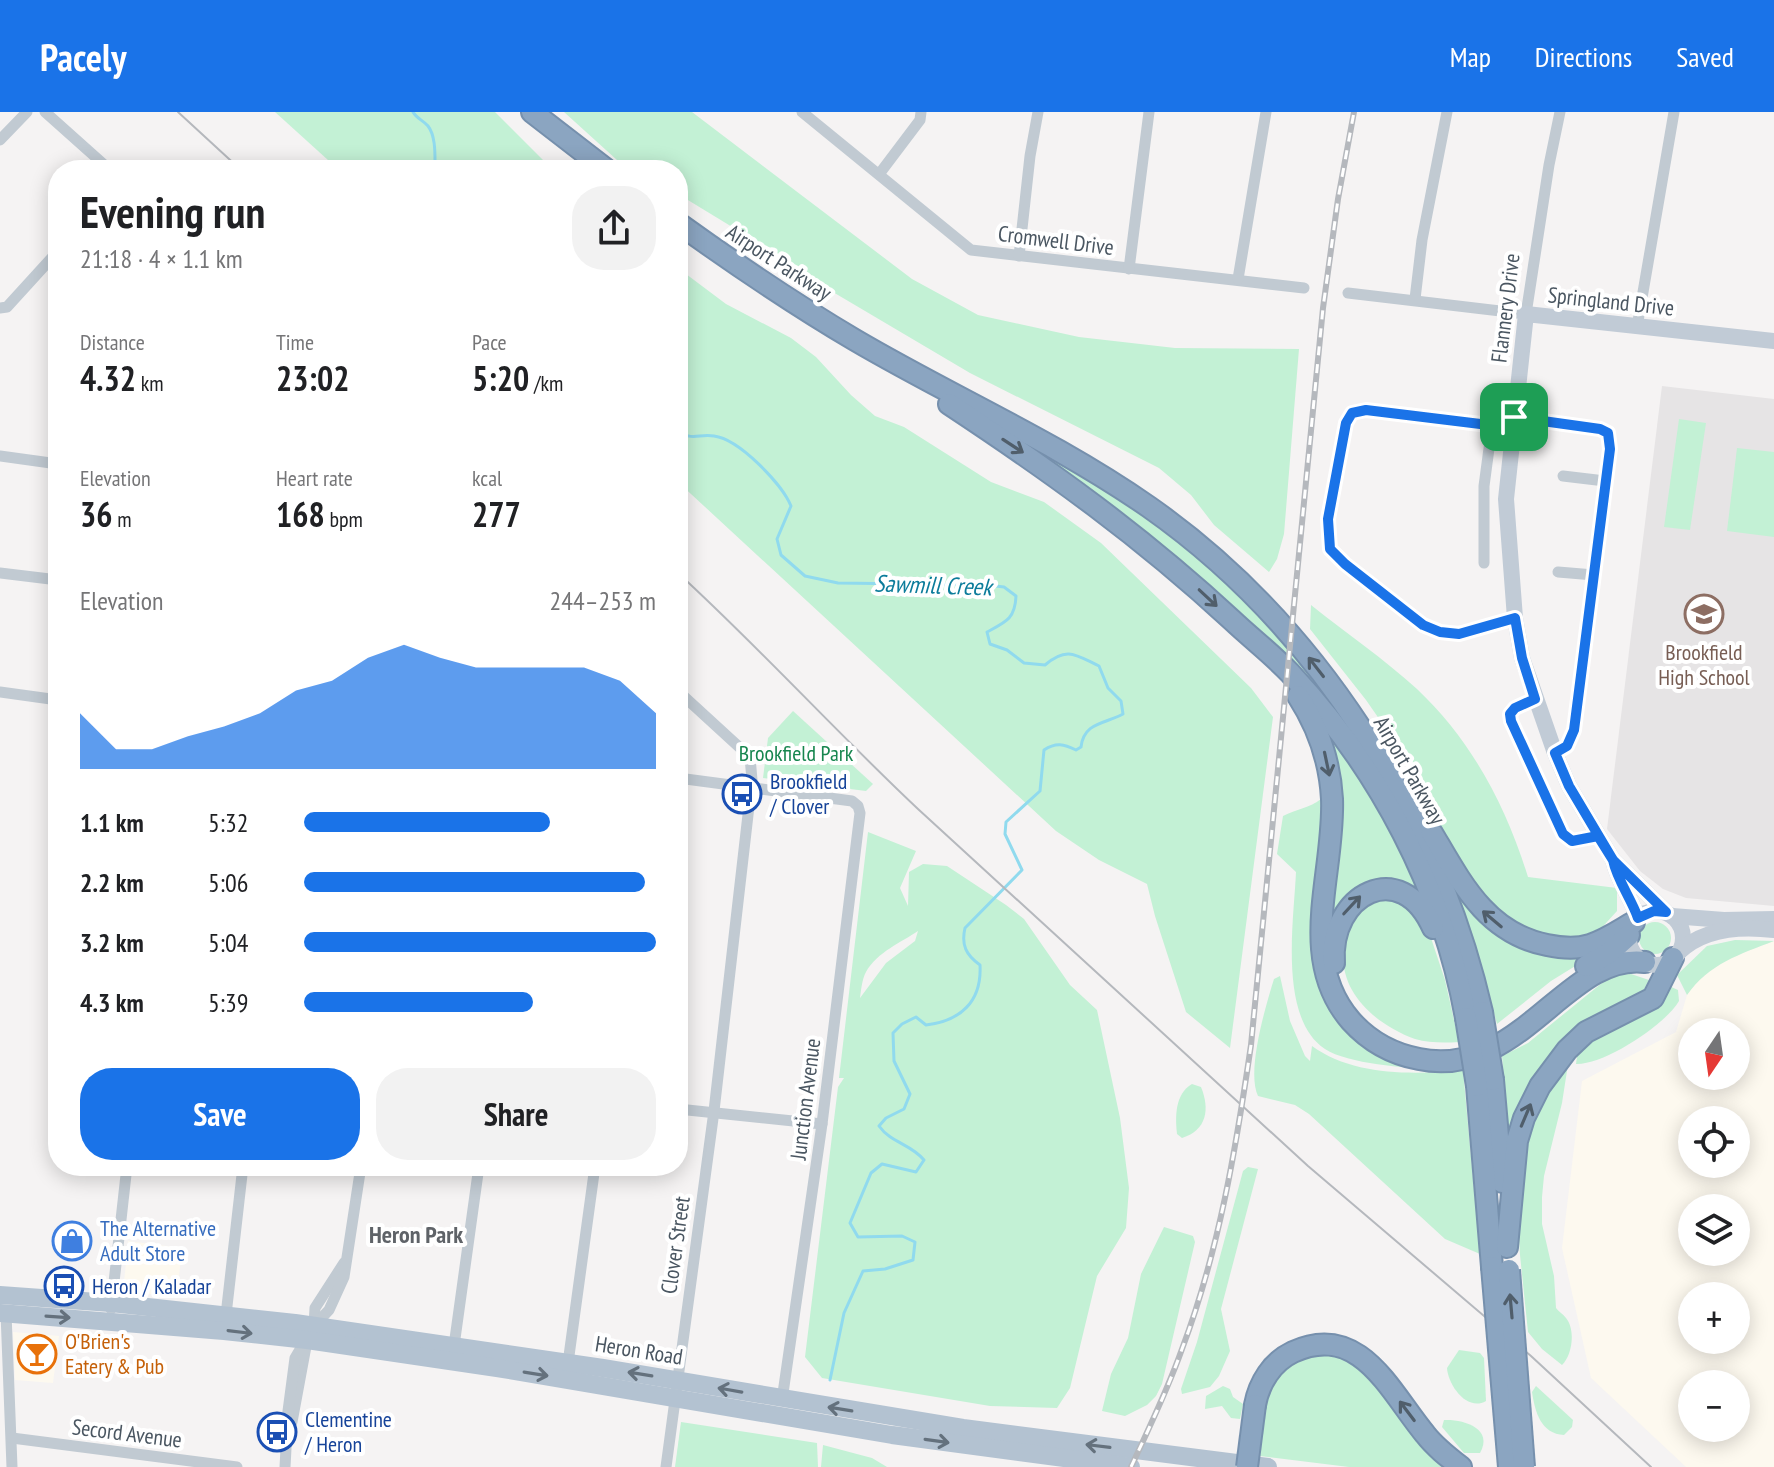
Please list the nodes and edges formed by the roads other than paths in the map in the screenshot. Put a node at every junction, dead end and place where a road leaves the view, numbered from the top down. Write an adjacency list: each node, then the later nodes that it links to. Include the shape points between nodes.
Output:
1 (27, 112): 12 (street)
2 (45, 112): 13 (street)
3 (532, 112): 14 (highway)
4 (802, 112): 15 (street, Cromwell Drive)
5 (921, 112): 15 (street)
6 (1038, 112): 17 (street)
7 (1149, 112): 19 (street)
8 (1266, 112): 20 (street)
9 (1447, 112): 23 (street)
10 (1560, 112): 25 (street, Flannery Drive)
11 (1674, 112): 26 (street)
12 (0, 140)
13 (99, 160)
14 (594, 160)
15 (880, 173): 17 (street, Cromwell Drive, via 971,250)
16 (688, 230): 27 (highway, Airport Parkway)
17 (1019, 256): 19 (street, Cromwell Drive)
18 (48, 262): 24 (street, via 7,307)
19 (1129, 269): 20 (street, Cromwell Drive)
20 (1238, 279): 21 (street, Cromwell Drive)
21 (1304, 288)
22 (1348, 293): 23 (street, Springland Drive)
23 (1415, 299): 25 (street, Springland Drive)
24 (0, 308)
25 (1526, 314): 26 (street, Springland Drive); 29 (street, Flannery Drive)
26 (1637, 327): 28 (street, Springland Drive)
27 (855, 340): 41 (highway, Airport Parkway, one-way to 41, via 1111,516); 43 (highway, Airport Parkway, one-way to 27, via 1253,596 1150,508 1071,458)
28 (1774, 341)
29 (1514, 422): 30 (street); 34 (street, via 1608,433); 40 (street, Flannery Drive, via 1506,499)
30 (1492, 426): 35 (street, via 1484,486); 40 (street, via 1366,410 1352,413 1328,519 1330,549 1423,625 1440,632 1459,634)
31 (0, 456): 32 (street)
32 (48, 463)
33 (1563, 476): 34 (street)
34 (1605, 481): 38 (street)
35 (1484, 563)
36 (1558, 572): 38 (street)
37 (0, 573): 39 (street)
38 (1594, 575): 47 (street, via 1574,730 1567,746)
39 (48, 579)
40 (1515, 618): 45 (street, Flannery Drive)
41 (1262, 648): 57 (highway, one-way to 57, via 1304,705 1326,760 1332,809 1322,953 1333,996 1359,1030 1407,1056 1461,1060 1499,1046 1592,976 1623,962); 58 (highway, Airport Parkway, via 1321,709 1389,808 1440,917)
42 (0, 692): 44 (street)
43 (1339, 698): 54 (highway, one-way to 43, via 1599,942 1573,947 1527,940 1497,923 1473,899 1378,746); 58 (highway, Airport Parkway, via 1427,848 1459,928)
44 (48, 699)
45 (1535, 699): 47 (street, Flannery Drive); 50 (street, via 1510,714 1537,780 1563,834 1572,841)
46 (688, 700): 49 (street, Clover Street, via 750,757)
47 (1555, 753): 50 (street, Flannery Drive)
48 (688, 780): 49 (street)
49 (751, 789): 61 (street, Clover Street); 62 (street, Junction Avenue, via 852,801 860,813)
50 (1598, 836): 51 (street, Flannery Drive)
51 (1613, 860): 52 (street, Flannery Drive); 54 (street, Flannery Drive, via 1630,896)
52 (1669, 914): 53 (street); 54 (street, via 1654,911); 56 (street, via 1683,933)
53 (1774, 919)
54 (1633, 925): 57 (street, via 1634,953); 58 (highway, one-way to 58, via 1609,953 1574,973 1496,1035 1459,1048 1427,1049 1380,1031 1340,985 1334,943 1343,914 1356,899 1371,891 1392,890 1419,903)
55 (1774, 930): 56 (street, via 1712,932 1692,940)
56 (1676, 956): 57 (street, via 1659,964); 68 (highway, one-way to 56, via 1517,1141 1540,1086 1586,1032 1653,998)
57 (1645, 962)
58 (1474, 1015): 59 (highway, Airport Parkway, bridge)
59 (1485, 1083): 68 (highway, Airport Parkway); 69 (highway, Airport Parkway)
60 (688, 1110): 61 (street)
61 (714, 1111): 62 (street); 77 (street, Clover Street)
62 (822, 1124): 78 (street, Junction Avenue)
63 (126, 1176): 71 (street)
64 (242, 1176): 73 (street)
65 (359, 1176): 74 (street, via 346,1259 315,1308)
66 (478, 1176): 75 (street)
67 (594, 1176): 76 (street)
68 (1507, 1247): 69 (highway, Airport Parkway)
69 (1500, 1268): 91 (highway, Airport Parkway, bridge); 92 (highway, Airport Parkway, one-way to 69, bridge)
70 (0, 1295): 71 (main road, Heron Road)
71 (110, 1312): 72 (main road, Heron Road, one-way to 71); 73 (main road, Heron Road); 74 (main road, Heron Road, one-way to 74)
72 (3, 1313): 79 (street)
73 (226, 1315): 74 (main road, Heron Road)
74 (310, 1333): 75 (main road, Heron Road); 77 (main road, Heron Road, one-way to 77, via 453,1360); 84 (street, via 295,1358)
75 (454, 1346): 76 (main road, Heron Road)
76 (568, 1363): 77 (main road, Heron Road, one-way to 76)
77 (676, 1389): 78 (main road, Heron Road, one-way to 77); 80 (main road, Heron Road, one-way to 80, via 892,1435); 85 (street, Clover Street)
78 (782, 1400): 81 (main road, Heron Road, one-way to 78)
79 (12, 1438): 82 (street); 83 (street, Secord Avenue)
80 (1075, 1460): 86 (main road); 87 (main road, Heron Road)
81 (1174, 1463): 89 (main road, Heron Road)
82 (12, 1467)
83 (237, 1467)
84 (285, 1467)
85 (666, 1467)
86 (1101, 1467)
87 (1131, 1467)
88 (1247, 1467): 90 (highway, one-way to 88, bridge, via 1424,1433 1374,1367 1358,1354 1318,1345 1288,1355 1266,1376 1255,1405)
89 (1268, 1467)
90 (1461, 1467)
91 (1509, 1467)
92 (1524, 1467)

